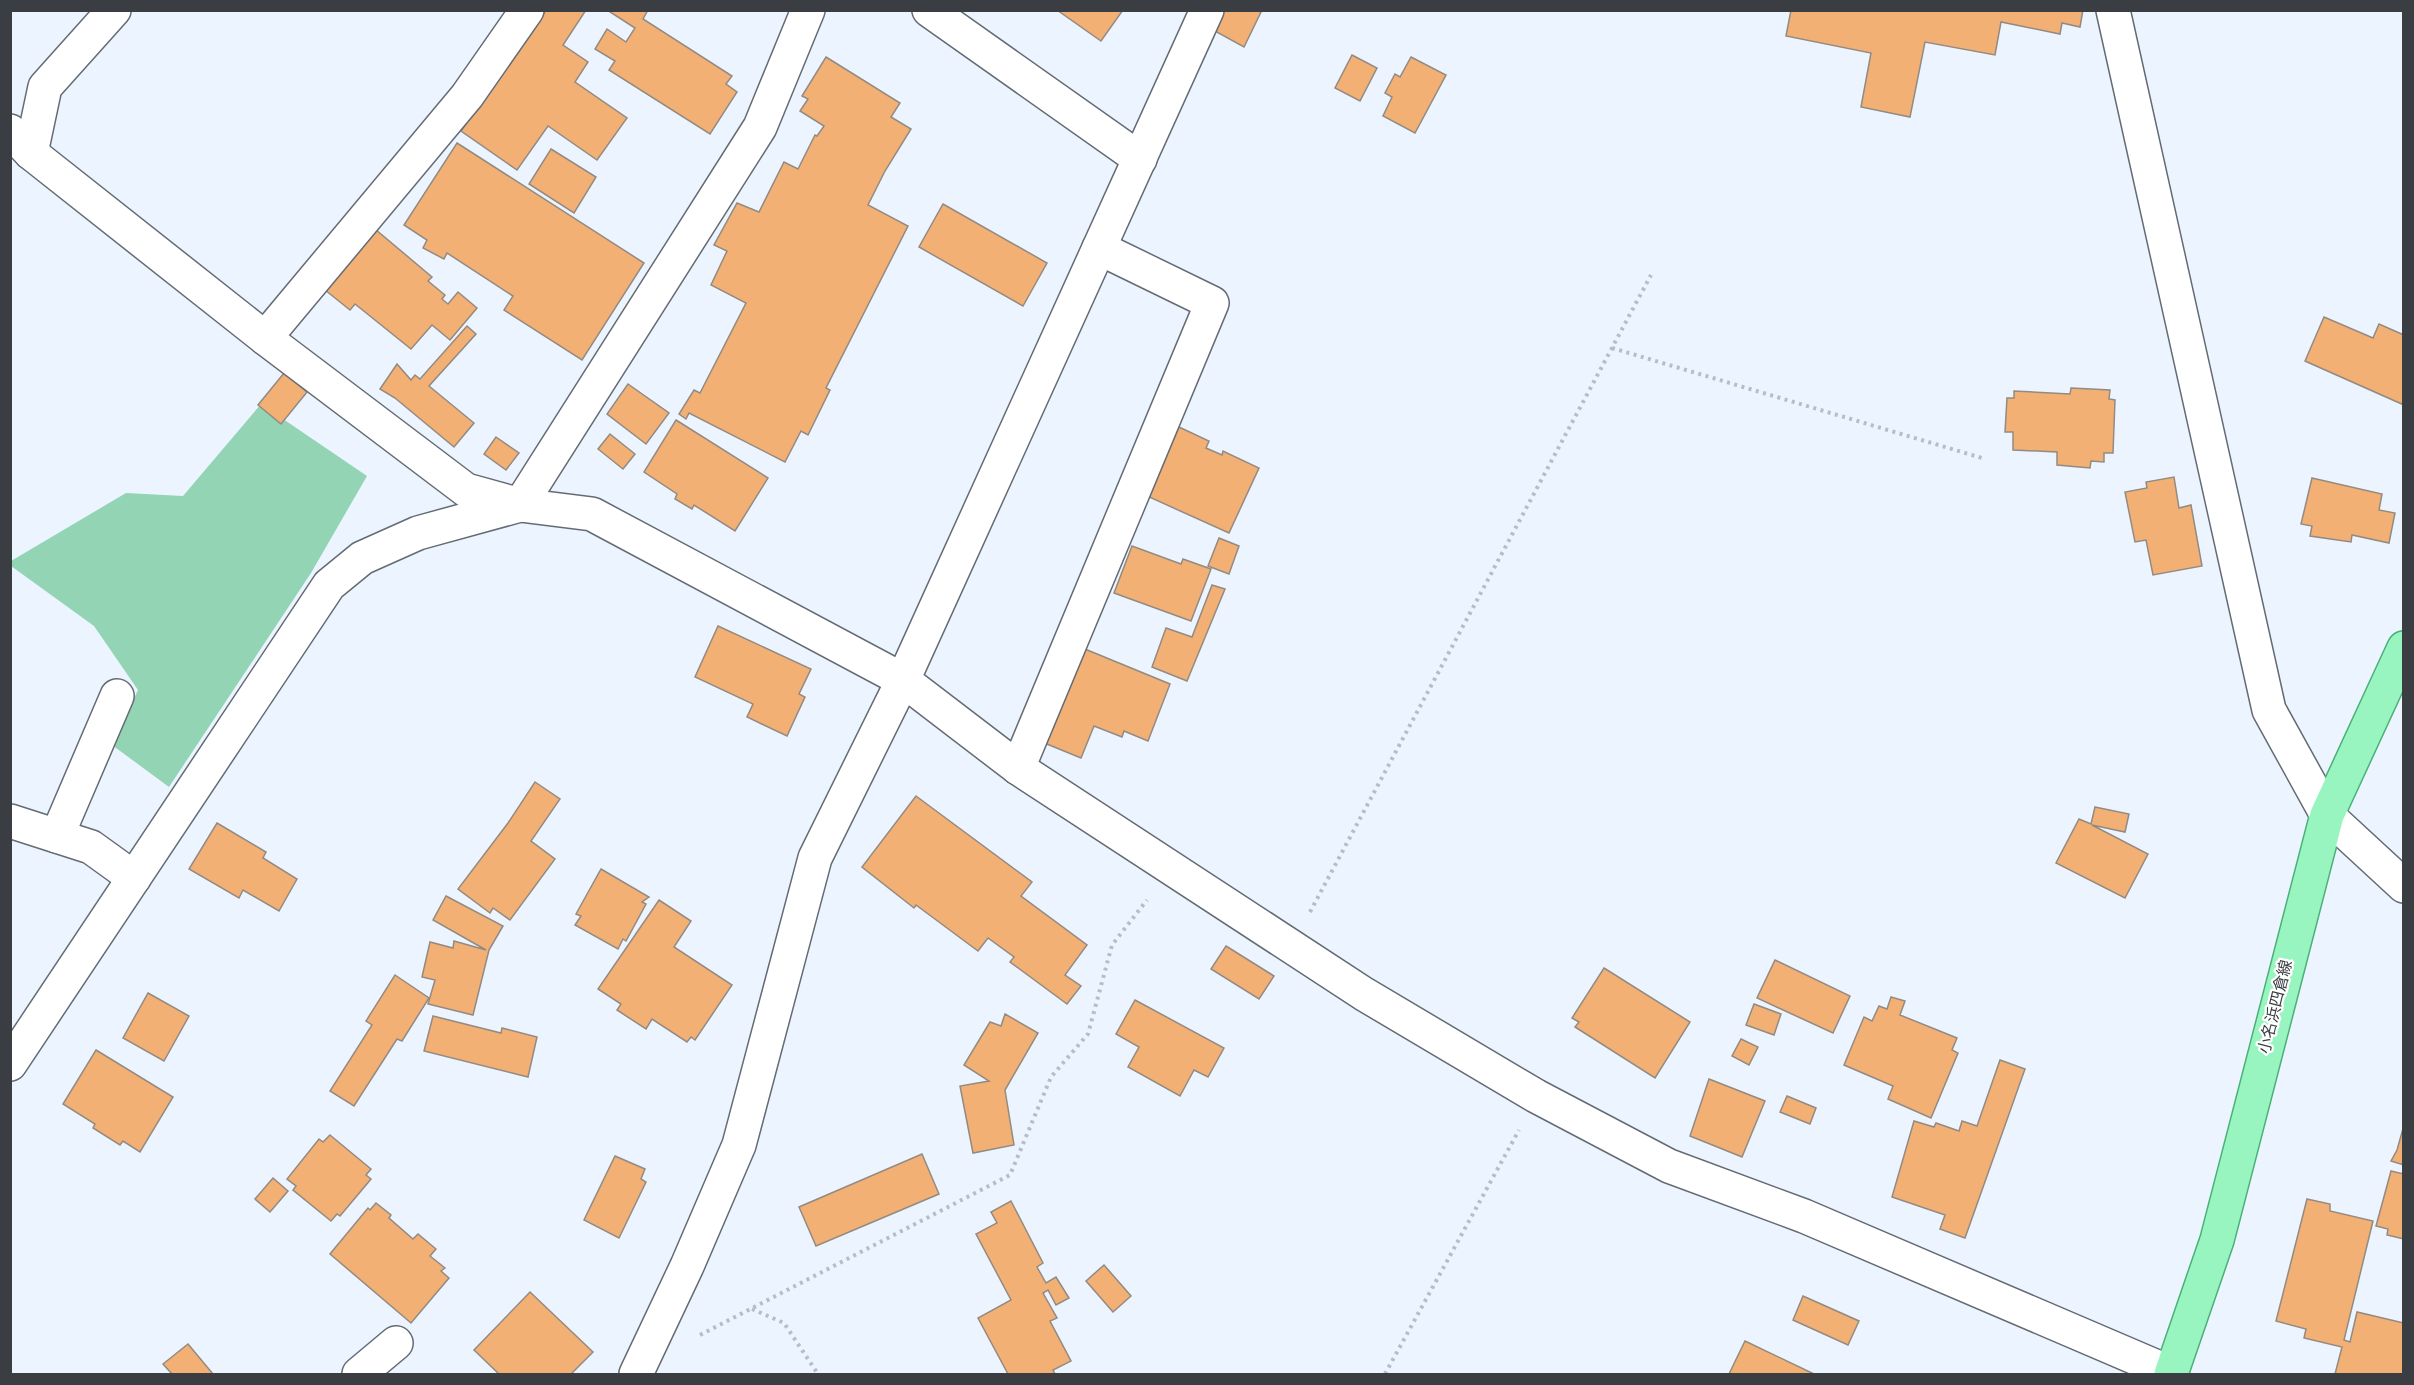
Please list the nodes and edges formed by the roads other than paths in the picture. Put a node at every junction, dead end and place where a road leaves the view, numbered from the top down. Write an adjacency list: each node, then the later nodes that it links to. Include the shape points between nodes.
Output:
1 (114, 10): 7 (street, via 45,87)
2 (527, 10): 10 (street, via 467,96)
3 (808, 10): 11 (street, via 760,127)
4 (929, 10): 8 (street)
5 (1207, 10): 8 (street)
6 (2113, 10): 16 (street, via 2269,710)
7 (21, 142): 10 (street)
8 (1140, 159): 9 (street)
9 (1099, 248): 13 (street); 15 (street, via 1212,303)
10 (265, 338): 11 (street, via 466,490)
11 (520, 505): 13 (street, via 592,514); 19 (street, via 418,533 362,558 329,585)
12 (2403, 648): 16 (main road, 小名浜四倉線)
13 (903, 680): 15 (street); 24 (street, via 815,858 739,1145)
14 (117, 696): 18 (street)
15 (1018, 768): 25 (street, via 1364,994 1536,1096 1669,1166 1804,1216)
16 (2327, 815): 20 (street); 25 (main road, 小名浜四倉線, via 2217,1240)
17 (10, 821): 18 (street)
18 (57, 836): 19 (street, via 91,847)
19 (134, 878): 21 (street)
20 (2403, 886)
21 (10, 1064)
22 (396, 1343): 23 (street)
23 (359, 1374)
24 (636, 1374)
25 (2171, 1374)

